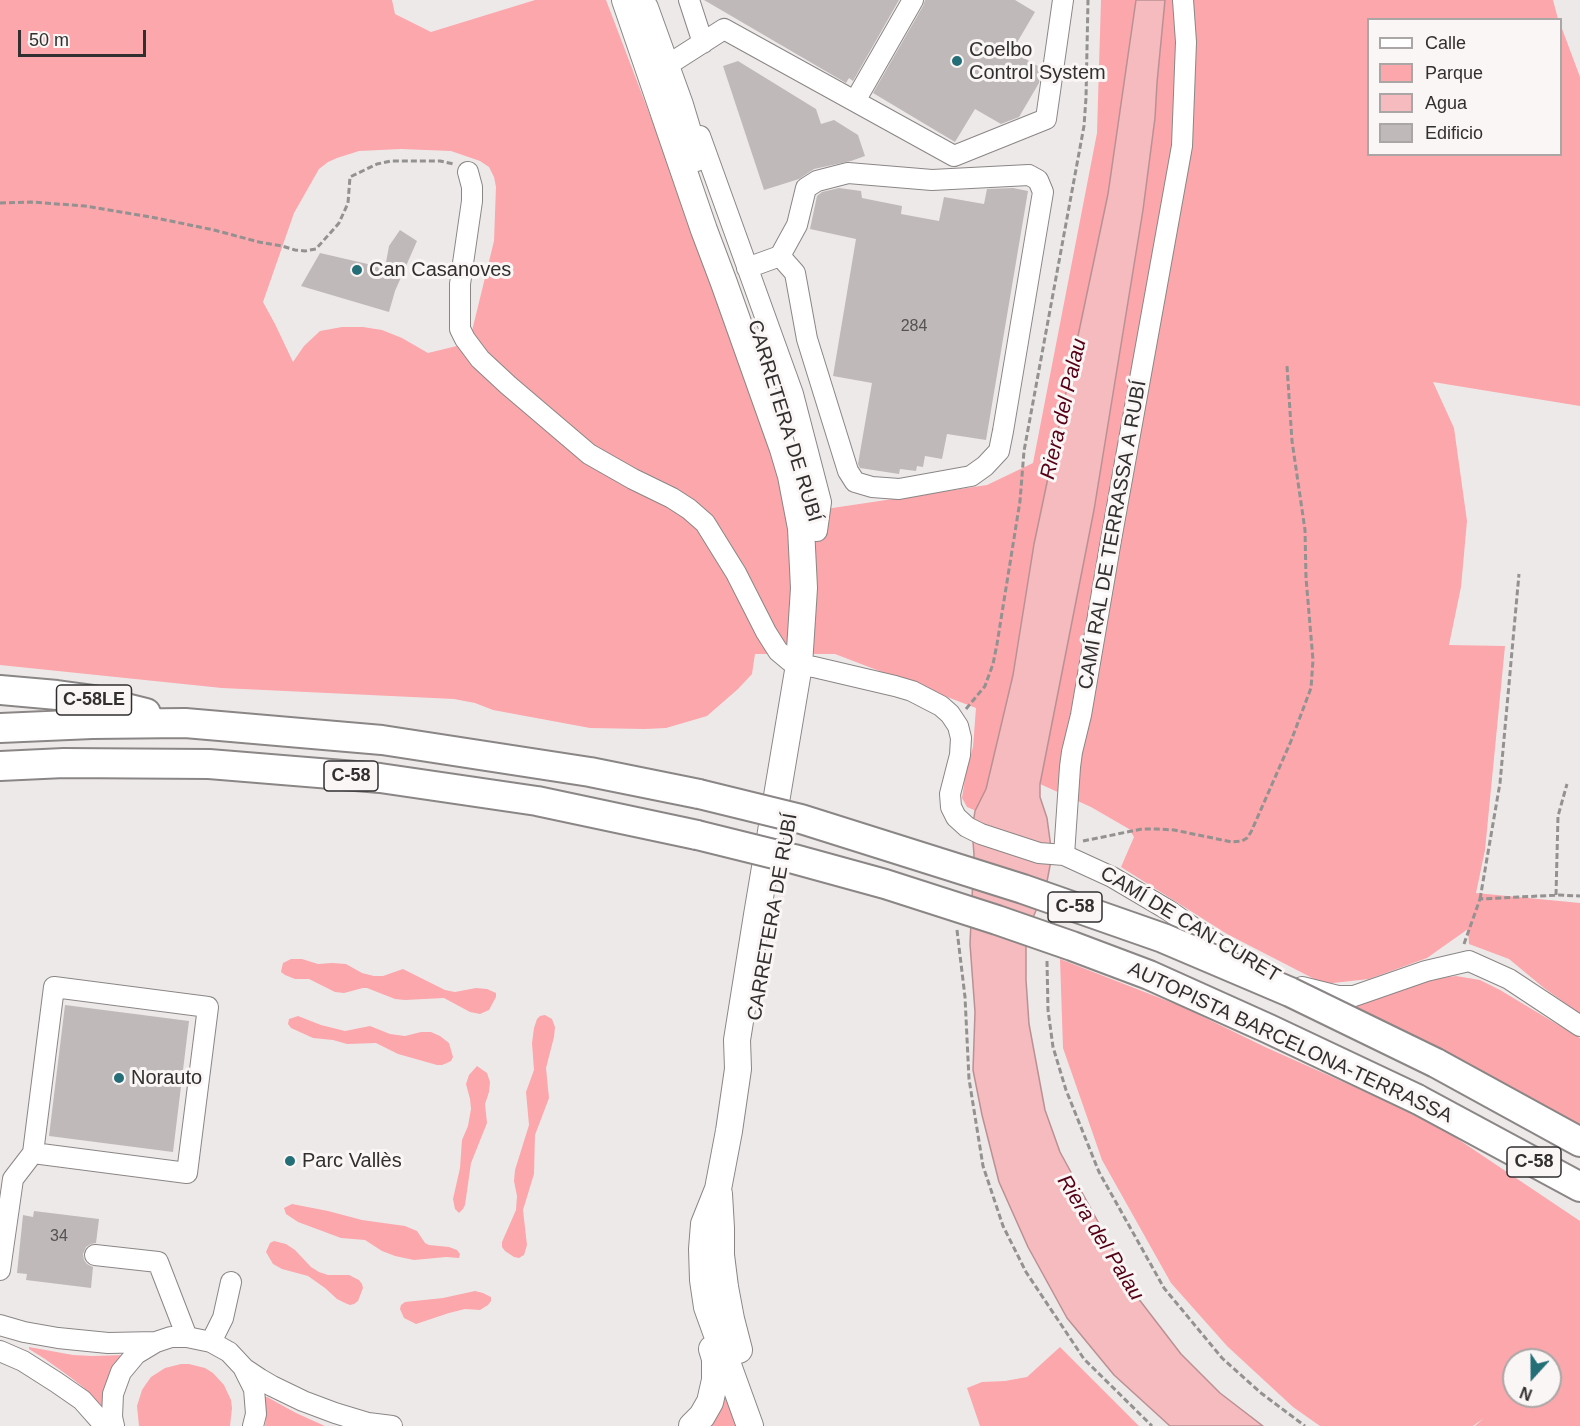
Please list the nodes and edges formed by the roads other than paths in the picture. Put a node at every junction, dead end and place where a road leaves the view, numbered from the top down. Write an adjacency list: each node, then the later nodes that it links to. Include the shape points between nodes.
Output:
1 (625, 0): 14 (main road, CARRETERA DE RUBÍ, via 789,468 800,520 804,588 810,606)
2 (643, 0): 13 (main road, CARRETERA DE RUBÍ, via 789,424)
3 (651, 0): 9 (street)
4 (689, 0): 8 (street)
5 (913, 0): 10 (street)
6 (1063, 0): 10 (street, via 1046,119 954,156)
7 (1183, 0): 19 (street, CAMÍ RAL DE TERRASSA A RUBÍ, via 1186,42 1182,146 1072,752)
8 (703, 43): 9 (street); 10 (street, via 724,29)
9 (674, 61): 12 (street, via 713,175)
10 (855, 101)
11 (468, 172): 14 (street, via 472,201 460,284 460,329 465,339 508,385 589,454 672,498 705,523 778,651 790,661)
12 (763, 262): 12 (street, via 795,273 807,339 848,471 855,482 899,489 971,476 999,451 1043,192 1038,180 1029,175 932,180 848,173 817,181 806,188 797,225); 13 (street, via 821,502)
13 (817, 531): 14 (main road, CARRETERA DE RUBÍ, via 820,621)
14 (807, 666): 19 (street, via 912,691 941,706 958,726 961,738 950,794 956,818 981,834 1039,852); 21 (main road, CARRETERA DE RUBÍ, via 792,748 781,776 757,915 737,1040); 21 (main road, CARRETERA DE RUBÍ, via 801,755 750,1044)
15 (0, 690): 16 (highway, C-58LE, via 94,700)
16 (185, 723): 17 (highway, AUTOPISTA BARCELONA-TERRASSA / C-58); 23 (highway, AUTOPISTA BARCELONA-TERRASSA / C-58, bridge, via 382,740 590,772 801,819 1163,938 1290,992 1436,1063)
17 (0, 728)
18 (0, 766): 22 (highway, AUTOPISTA BARCELONA-TERRASSA / C-58, bridge, via 209,764 380,778 537,801 794,859 998,920 1159,980 1418,1099)
19 (1065, 850): 20 (street, CAMÍ DE CAN CURET, via 1168,910 1218,945 1292,984 1316,992 1354,996 1469,961 1509,979)
20 (1580, 1026)
21 (738, 1069): 26 (main road, CARRETERA DE RUBÍ)
22 (1489, 1137): 25 (highway, AUTOPISTA BARCELONA-TERRASSA / C-58); 27 (highway)
23 (1580, 1142)
24 (33, 1153): 24 (street, via 54,987 208,1007 187,1173); 29 (street, via 13,1179)
25 (1580, 1187)
26 (718, 1189): 31 (main road, CARRETERA DE RUBÍ, via 704,1224); 38 (main road, CARRETERA DE RUBÍ, via 721,1255 731,1319)
27 (1580, 1201)
28 (95, 1255): 33 (street, via 158,1263)
29 (0, 1270)
30 (231, 1282): 35 (street, via 223,1318)
31 (707, 1307): 43 (main road, via 715,1380 710,1402); 44 (main road, CARRETERA DE RUBÍ)
32 (0, 1325): 34 (street, via 58,1338)
33 (187, 1336): 34 (street); 35 (street)
34 (156, 1342): 40 (street, via 136,1354 121,1372 113,1394)
35 (211, 1342): 37 (street, via 229,1352)
36 (0, 1352): 39 (street, via 23,1361 82,1400)
37 (243, 1367): 41 (street, via 254,1389); 42 (street, via 303,1401 368,1423)
38 (761, 1414): 45 (main road, CARRETERA DE RUBÍ)
39 (105, 1426)
40 (114, 1426)
41 (254, 1426)
42 (392, 1426)
43 (692, 1426)
44 (750, 1426)
45 (768, 1426)

